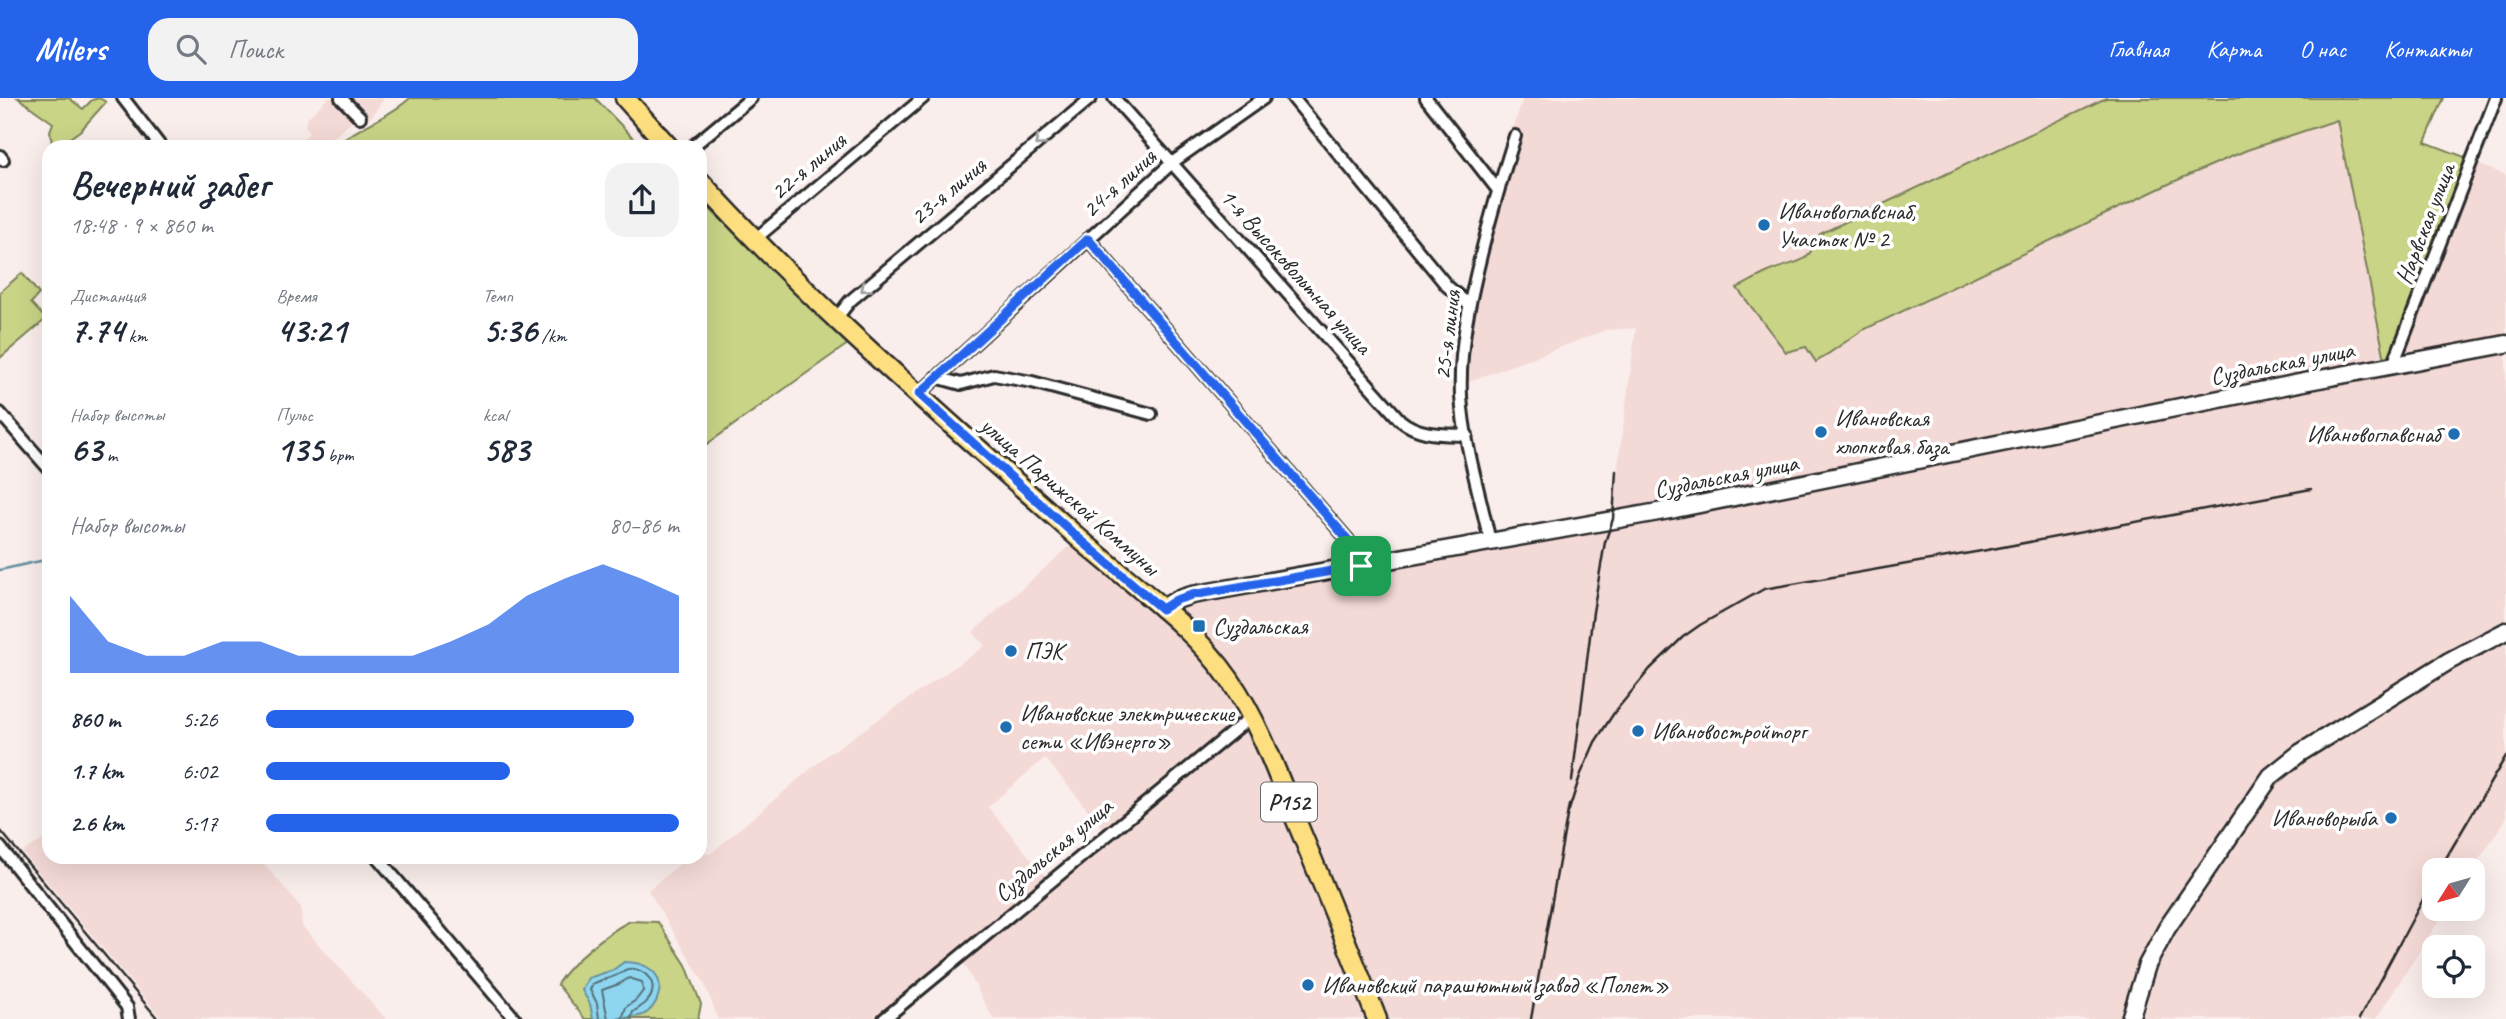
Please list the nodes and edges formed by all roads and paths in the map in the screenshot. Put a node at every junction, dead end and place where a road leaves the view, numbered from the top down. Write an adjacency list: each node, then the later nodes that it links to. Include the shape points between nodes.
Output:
1 (122, 98): 14 (street)
2 (341, 98): 12 (street)
3 (625, 98): 15 (main road)
4 (751, 98): 16 (street)
5 (923, 98): 21 (street, 22-я линия)
6 (1091, 98): 23 (street, 23-я линия, one-way to 23, via 850,301)
7 (1114, 98): 17 (street, 1-я Высоковольтная улица)
8 (1264, 98): 17 (street, 24-я линия)
9 (1293, 98): 22 (street, via 1447,286)
10 (1426, 98): 19 (street)
11 (2496, 98): 25 (street, Нарвская улица)
12 (360, 117)
13 (1515, 136): 19 (street, 25-я линия)
14 (155, 140)
15 (663, 140)
16 (700, 140)
17 (1173, 162): 20 (street, 24-я линия); 30 (street, 1-я Высоковольтная улица, via 1400,420 1410,429 1426,433)
18 (707, 189): 21 (main road, улица Парижской Коммуны / Р152)
19 (1497, 189): 22 (street, 25-я линия)
20 (1088, 239): 26 (street, 24-я линия); 33 (street, via 1348,540)
21 (754, 240): 23 (main road, улица Парижской Коммуны / Р152)
22 (1469, 305): 30 (street, 25-я линия, via 1461,374)
23 (835, 320): 27 (main road, улица Парижской Коммуны / Р152)
24 (2506, 344): 25 (main road, Суздальская улица)
25 (2393, 365): 32 (main road, Суздальская улица, via 1825,480)
26 (936, 377): 27 (street, 24-я линия); 29 (street, via 961,384 994,375)
27 (919, 394): 34 (main road, улица Парижской Коммуны / Р152)
28 (0, 414): 31 (street)
29 (1151, 414)
30 (1467, 435): 32 (street, 25-я линия)
31 (42, 461)
32 (1490, 542): 33 (main road, Суздальская улица)
33 (1361, 566): 34 (main road, Суздальская улица, via 1192,595)
34 (1162, 609): 36 (main road, улица Парижской Коммуны / Р152, via 1211,655)
35 (2506, 631): 43 (main road, via 2310,746 2271,776 2166,928 2147,965)
36 (1252, 716): 41 (street, Суздальская улица); 42 (main road, улица Парижской Коммуны / Р152)
37 (0, 847): 39 (street, via 127,1007)
38 (383, 864): 40 (street)
39 (129, 1019)
40 (515, 1019)
41 (884, 1019)
42 (1377, 1019)
43 (2130, 1019)

